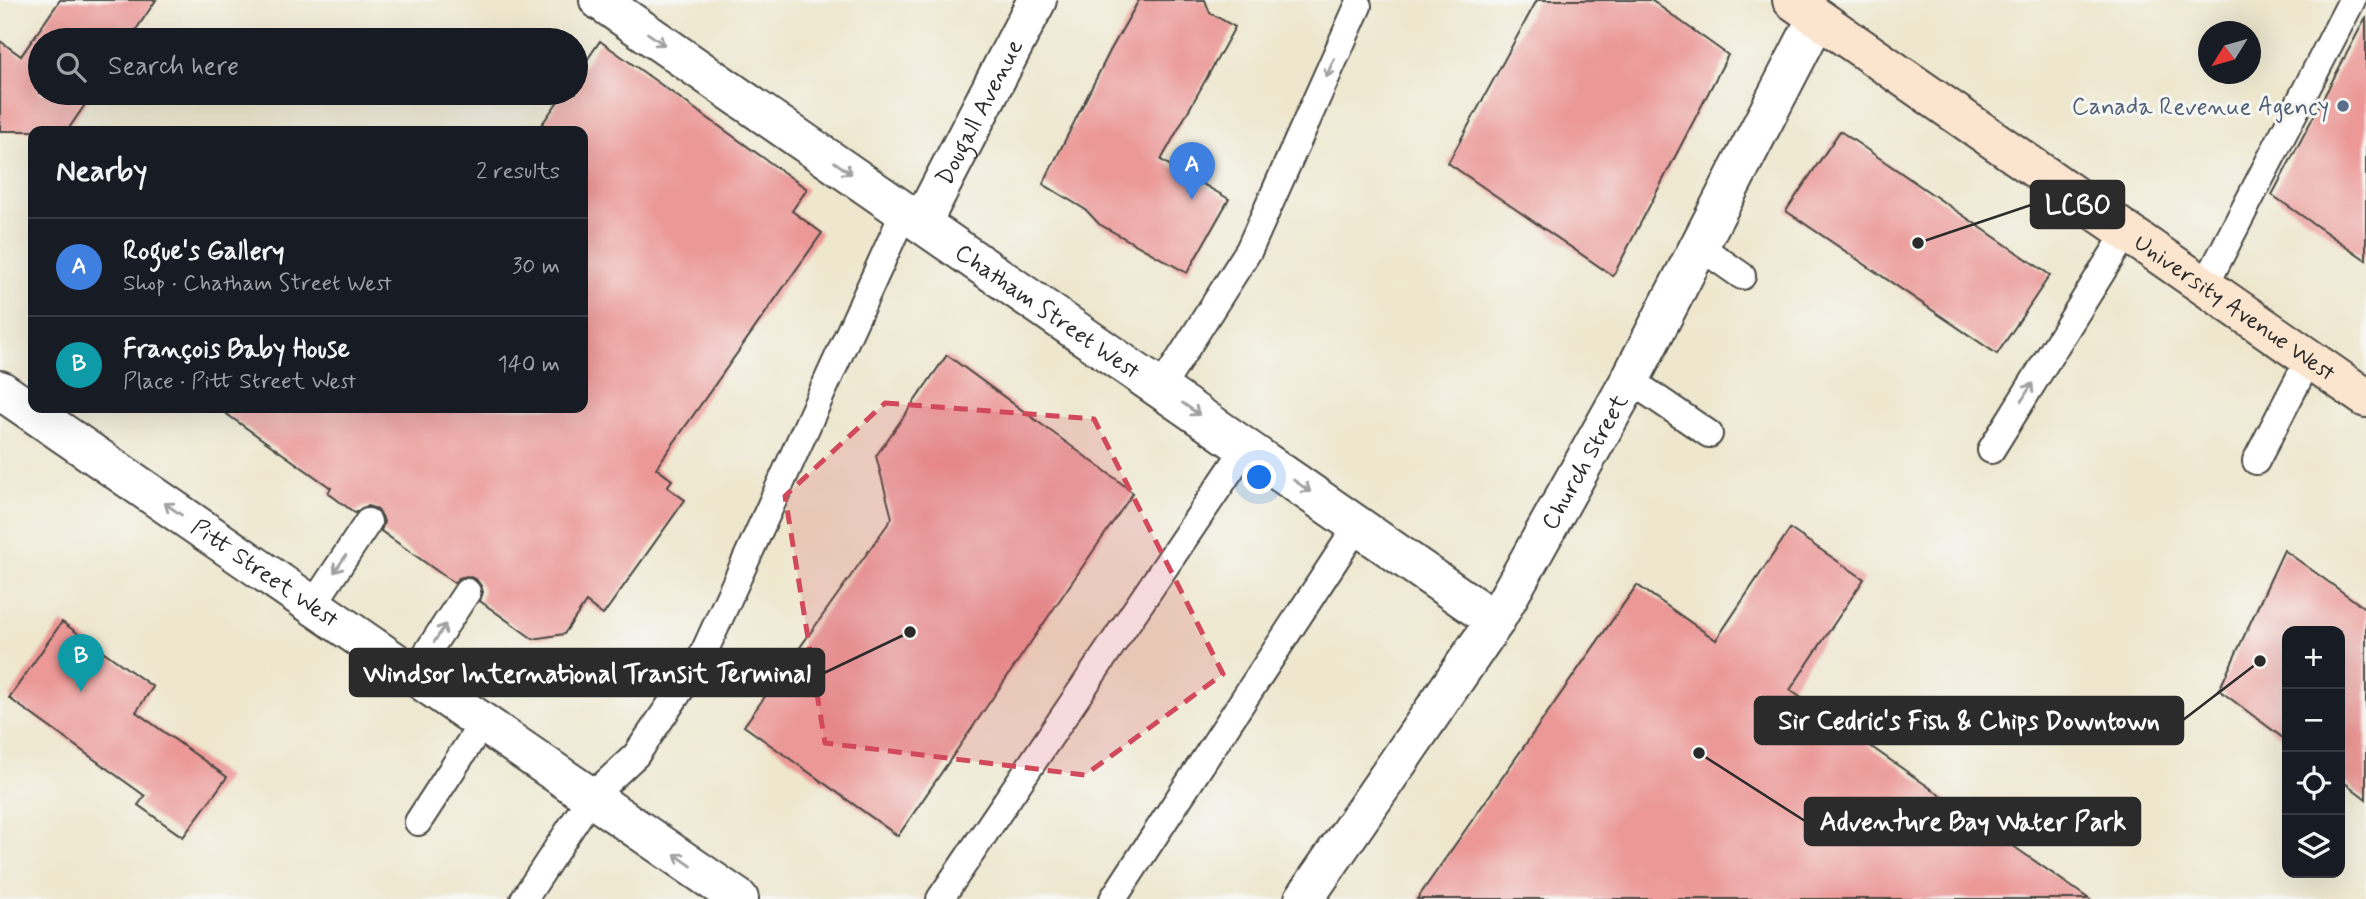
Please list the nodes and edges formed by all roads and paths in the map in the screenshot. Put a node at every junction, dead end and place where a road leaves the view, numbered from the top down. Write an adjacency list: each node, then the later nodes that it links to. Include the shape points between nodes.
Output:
1 (599, 0): 6 (street, Chatham Street West, one-way to 6)
2 (1037, 0): 6 (street, Dougall Avenue)
3 (2353, 0): 10 (lane)
4 (1358, 6): 13 (lane, one-way to 13, via 1249,250)
5 (1812, 6): 7 (main road, University Avenue West); 8 (street, Church Street)
6 (913, 216): 13 (street, Chatham Street West); 29 (lane, via 700,661 636,755)
7 (2126, 233): 10 (main road, University Avenue West); 20 (lane, one-way to 7)
8 (1699, 246): 9 (lane); 12 (street, Church Street)
9 (1742, 276)
10 (2204, 286): 11 (main road, University Avenue West)
11 (2309, 359): 15 (main road, University Avenue West); 21 (lane)
12 (1630, 380): 18 (lane); 26 (street, Church Street)
13 (1161, 387): 19 (street, Chatham Street West, one-way to 19)
14 (0, 390): 16 (street, Pitt Street West, one-way to 14)
15 (2366, 398)
16 (28, 409)
17 (33, 413): 25 (street, Pitt Street West, one-way to 17)
18 (1709, 434)
19 (1246, 447): 23 (street, Chatham Street West, one-way to 23); 33 (lane)
20 (1991, 450)
21 (2256, 461)
22 (368, 522): 25 (lane, one-way to 25)
23 (1358, 525): 26 (street, Chatham Street West); 34 (lane)
24 (467, 592): 27 (lane, one-way to 24)
25 (313, 605): 27 (street, Pitt Street West)
26 (1495, 621): 35 (street, Church Street)
27 (413, 674): 28 (street, Pitt Street West)
28 (483, 722): 29 (street, Pitt Street West); 30 (lane)
29 (591, 797): 31 (lane); 32 (street, Pitt Street West, one-way to 29)
30 (418, 822)
31 (524, 899)
32 (739, 899)
33 (940, 899)
34 (1113, 899)
35 (1304, 899)

